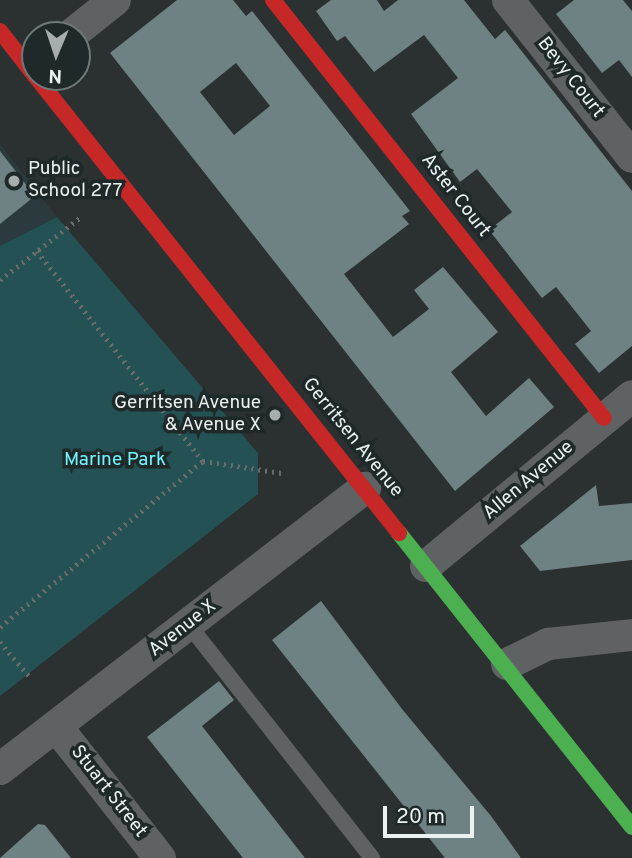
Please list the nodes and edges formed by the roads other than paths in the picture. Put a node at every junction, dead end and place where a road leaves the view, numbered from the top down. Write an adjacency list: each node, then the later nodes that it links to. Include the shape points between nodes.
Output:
1 (115, 0): 4 (street)
2 (274, 0): 10 (main road, Aster Court)
3 (508, 0): 8 (street, Bevy Court)
4 (89, 21)
5 (0, 31): 6 (main road, Gerritsen Avenue)
6 (21, 56)
7 (50, 91): 11 (main road, Gerritsen Avenue)
8 (632, 157)
9 (632, 396): 10 (street, Allen Avenue)
10 (604, 418): 12 (street, Allen Avenue)
11 (365, 488): 12 (main road, Gerritsen Avenue); 13 (street, Avenue X)
12 (426, 566): 15 (main road, Gerritsen Avenue)
13 (188, 624): 16 (street, Avenue X); 20 (lane)
14 (632, 635): 15 (street, via 548,644)
15 (507, 664): 18 (main road, Gerritsen Avenue)
16 (56, 726): 17 (street, Avenue X); 19 (street, Stuart Street)
17 (0, 769)
18 (632, 827)
19 (160, 858)
20 (372, 858)

